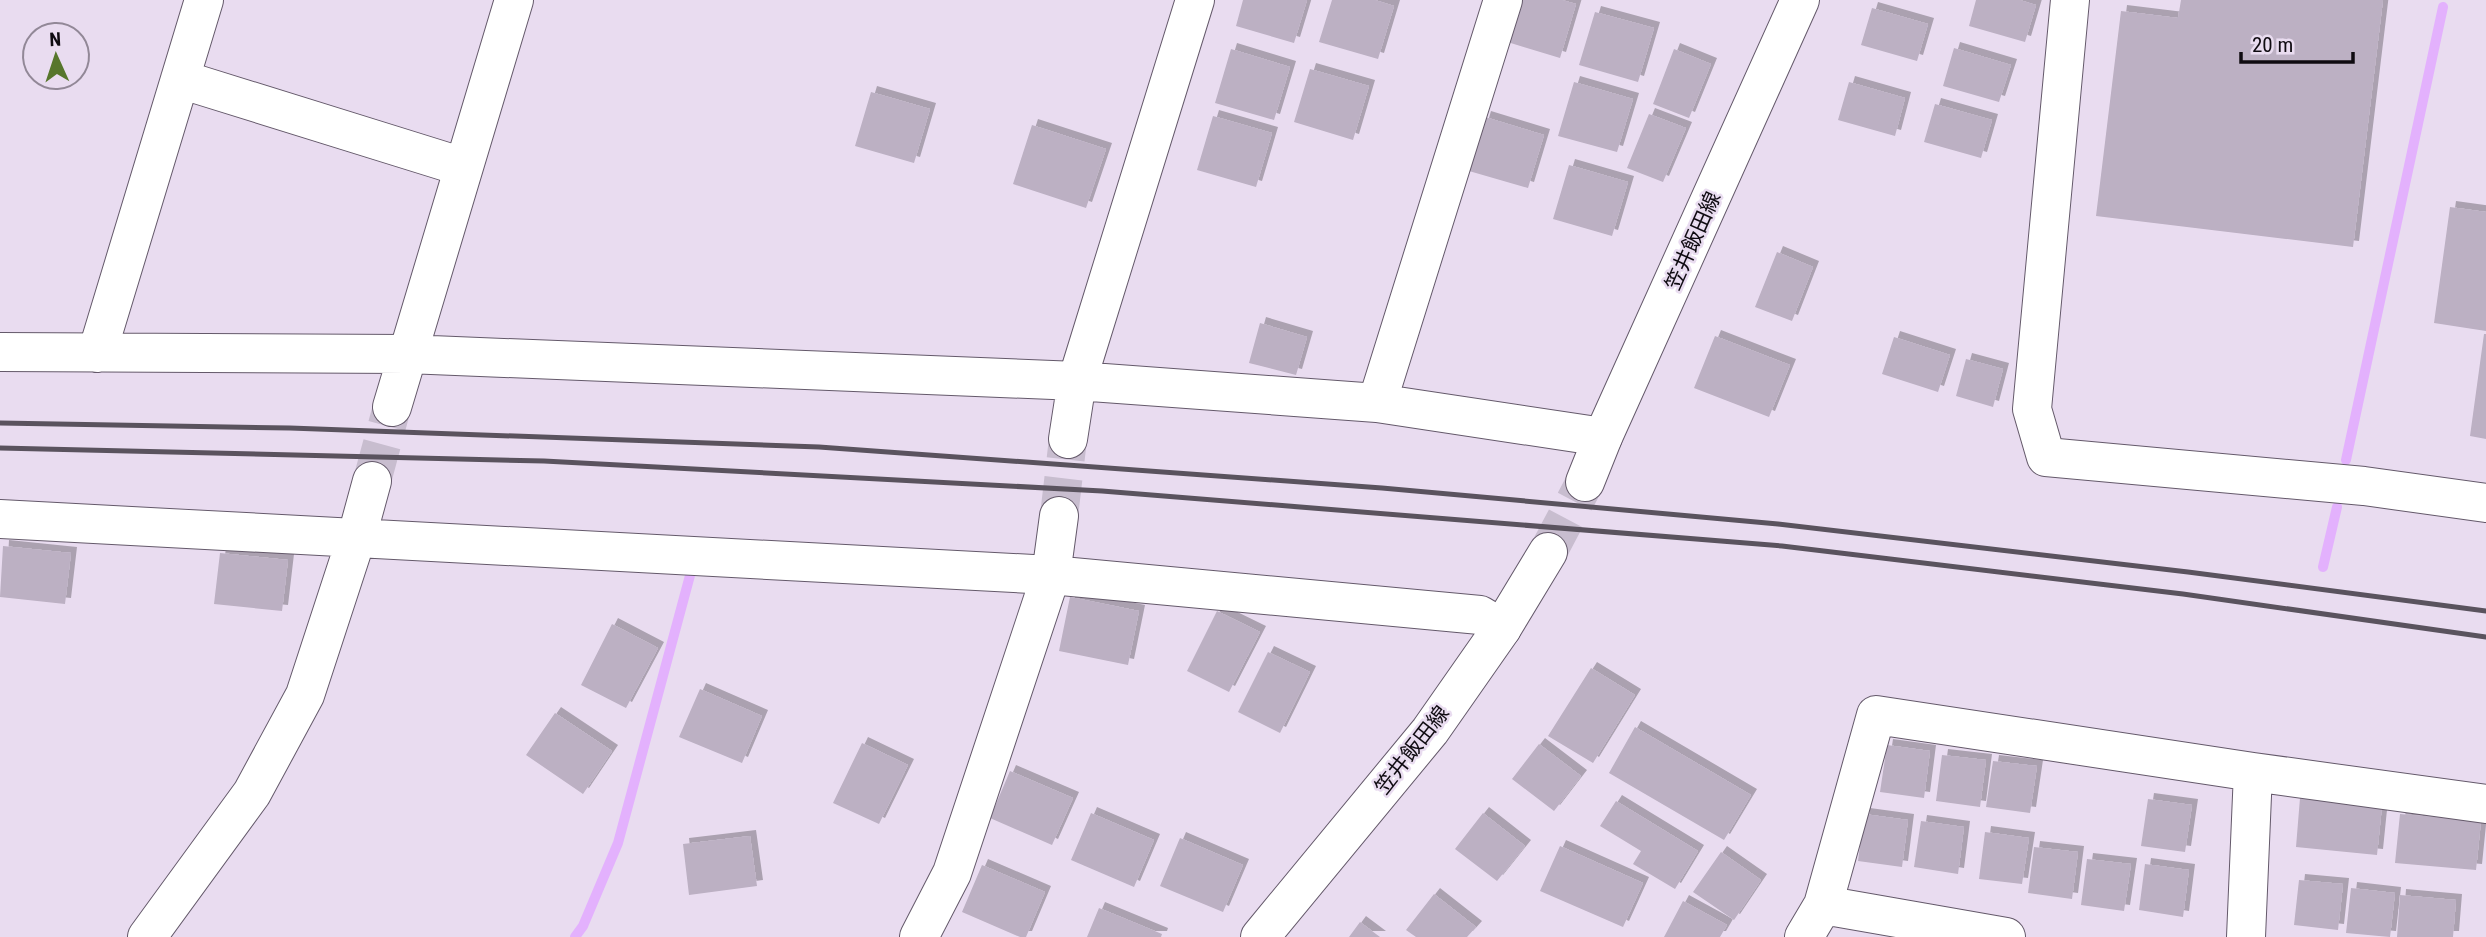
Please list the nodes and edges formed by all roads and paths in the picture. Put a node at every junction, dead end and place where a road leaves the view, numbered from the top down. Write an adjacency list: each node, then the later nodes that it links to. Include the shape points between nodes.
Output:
1 (204, 0): 7 (street)
2 (514, 0): 8 (street)
3 (1195, 0): 12 (street)
4 (1503, 0): 13 (street)
5 (1800, 0): 15 (street, 笠井飯田線)
6 (2070, 0): 19 (street, via 2032,409 2046,457 2364,486)
7 (180, 79): 8 (street); 10 (street)
8 (463, 167): 11 (street)
9 (0, 352): 10 (street)
10 (97, 352): 11 (street)
11 (407, 354): 12 (street); 14 (street)
12 (1077, 381): 13 (street); 16 (street)
13 (1377, 403): 15 (street)
14 (392, 407)
15 (1603, 437): 18 (street, 笠井飯田線)
16 (1068, 439)
17 (372, 481): 22 (street)
18 (1585, 482)
19 (2486, 503)
20 (1059, 516): 24 (street)
21 (0, 519): 22 (street)
22 (357, 536): 24 (street); 29 (street, via 305,695 252,793)
23 (1548, 552): 25 (street, 笠井飯田線)
24 (1051, 575): 25 (street, via 1480,615); 30 (street, via 952,873)
25 (1502, 628): 31 (street, 笠井飯田線, via 1430,731)
26 (2253, 772): 27 (street); 28 (street, via 1877,715); 34 (street)
27 (2486, 804)
28 (1823, 905): 32 (street); 33 (street)
29 (147, 937)
30 (919, 937)
31 (1260, 937)
32 (1804, 937)
33 (2002, 937)
34 (2246, 937)

